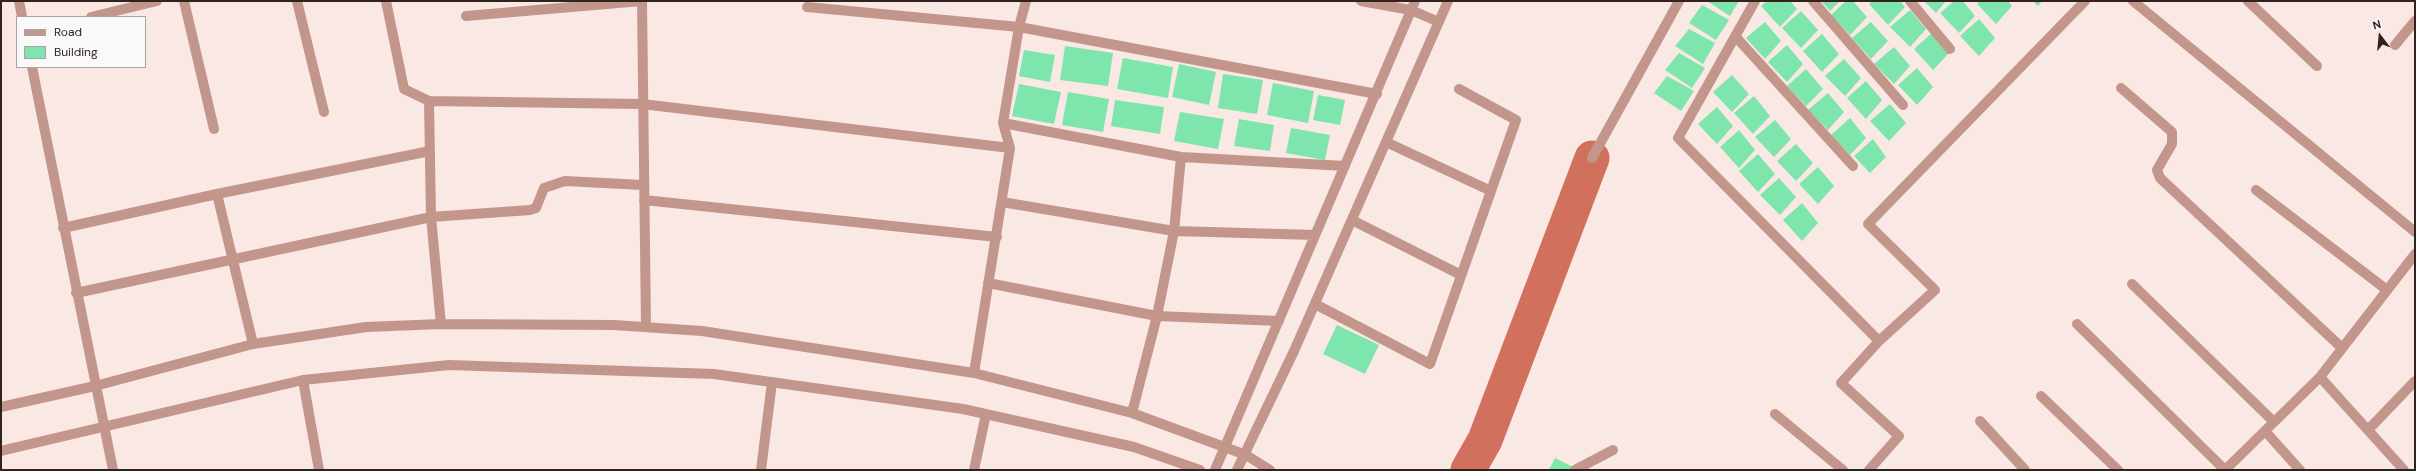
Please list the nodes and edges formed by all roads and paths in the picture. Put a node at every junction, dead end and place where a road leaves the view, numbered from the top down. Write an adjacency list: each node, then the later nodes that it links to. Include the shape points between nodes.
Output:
1 (19, 1): 19 (street)
2 (157, 1): 20 (street)
3 (184, 1): 38 (street)
4 (297, 1): 36 (street)
5 (386, 1): 33 (street, via 404,89)
6 (642, 1): 21 (street); 34 (street)
7 (1026, 1): 24 (street)
8 (1361, 1): 17 (street)
9 (1448, 1): 23 (street)
10 (1679, 1): 43 (street)
11 (1755, 1): 25 (street)
12 (1813, 1): 35 (street)
13 (1910, 1): 27 (street)
14 (2085, 1): 72 (street, via 1868,224 1935,290)
15 (2133, 1): 56 (street)
16 (2248, 1): 28 (street)
17 (1413, 5): 23 (street); 32 (street)
18 (807, 7): 24 (street)
19 (22, 16)
20 (95, 16)
21 (466, 16)
22 (2415, 21): 26 (street)
23 (1439, 22): 39 (street)
24 (1019, 27): 32 (street); 37 (street)
25 (1735, 36): 45 (street); 72 (street, via 1678,138)
26 (2395, 45)
27 (1950, 49)
28 (2317, 66)
29 (32, 68): 54 (street)
30 (2121, 88): 74 (street, via 2172,132 2172,144 2157,170 2160,178)
31 (1459, 90): 48 (street, via 1516,120)
32 (1376, 94): 44 (street)
33 (429, 101): 34 (street); 41 (street)
34 (642, 104): 40 (street); 46 (street)
35 (1902, 105)
36 (324, 112)
37 (1004, 122): 40 (street); 42 (street)
38 (214, 129)
39 (1386, 142): 48 (street); 53 (street)
40 (1010, 148): 51 (street)
41 (430, 152): 49 (street); 52 (street)
42 (1181, 157): 44 (street); 55 (street)
43 (1592, 158)
44 (1345, 166): 57 (street)
45 (1853, 166)
46 (643, 185): 50 (street); 52 (street, via 566,181 544,188 536,208 530,210)
47 (2256, 190): 64 (street)
48 (1491, 191): 61 (street)
49 (217, 194): 54 (street); 60 (street)
50 (644, 200): 58 (street); 71 (street)
51 (1002, 202): 55 (street); 58 (street)
52 (431, 218): 60 (street); 69 (street)
53 (1352, 220): 61 (street); 66 (street)
54 (63, 228): 65 (street)
55 (1174, 231): 57 (street); 67 (street)
56 (2415, 232)
57 (1315, 236): 68 (street)
58 (997, 237): 62 (street)
59 (2415, 254): 64 (street)
60 (231, 259): 65 (street); 73 (street)
61 (1462, 275): 66 (street, via 1430,364)
62 (988, 283): 67 (street); 75 (street)
63 (2132, 284): 87 (street)
64 (2387, 290): 74 (street)
65 (76, 293): 80 (street)
66 (1315, 304): 94 (street)
67 (1157, 316): 68 (street); 83 (street)
68 (1279, 321): 91 (street)
69 (441, 324): 71 (street); 73 (street, via 366,327)
70 (2077, 324): 108 (street)
71 (646, 327): 75 (street, via 702,330)
72 (1880, 341): 105 (street, via 1841,383 1899,436)
73 (253, 344): 80 (street)
74 (2341, 347): 76 (street)
75 (974, 374): 83 (street)
76 (2320, 377): 87 (street); 89 (street)
77 (303, 380): 79 (street, via 449,365 714,374); 88 (street); 96 (street)
78 (2415, 380): 89 (street)
79 (772, 382): 84 (street); 97 (street)
80 (95, 386): 82 (street); 88 (street)
81 (2041, 396): 107 (street)
82 (1, 407)
83 (1132, 413): 91 (street)
84 (986, 414): 98 (street); 99 (street, via 1134,447)
85 (1776, 414): 104 (street)
86 (1980, 422): 106 (street)
87 (2274, 422): 90 (street)
88 (104, 427): 93 (street); 95 (street)
89 (2368, 430): 110 (street)
90 (2265, 431): 108 (street); 109 (street)
91 (1225, 447): 94 (street); 100 (street)
92 (1613, 450): 103 (street)
93 (1, 451)
94 (1246, 455): 101 (street); 102 (street)
95 (113, 470)
96 (319, 470)
97 (761, 470)
98 (974, 470)
99 (1200, 470)
100 (1215, 470)
101 (1237, 470)
102 (1270, 470)
103 (1575, 470)
104 (1844, 470)
105 (1869, 470)
106 (2025, 470)
107 (2118, 470)
108 (2225, 470)
109 (2300, 470)
110 (2404, 470)

